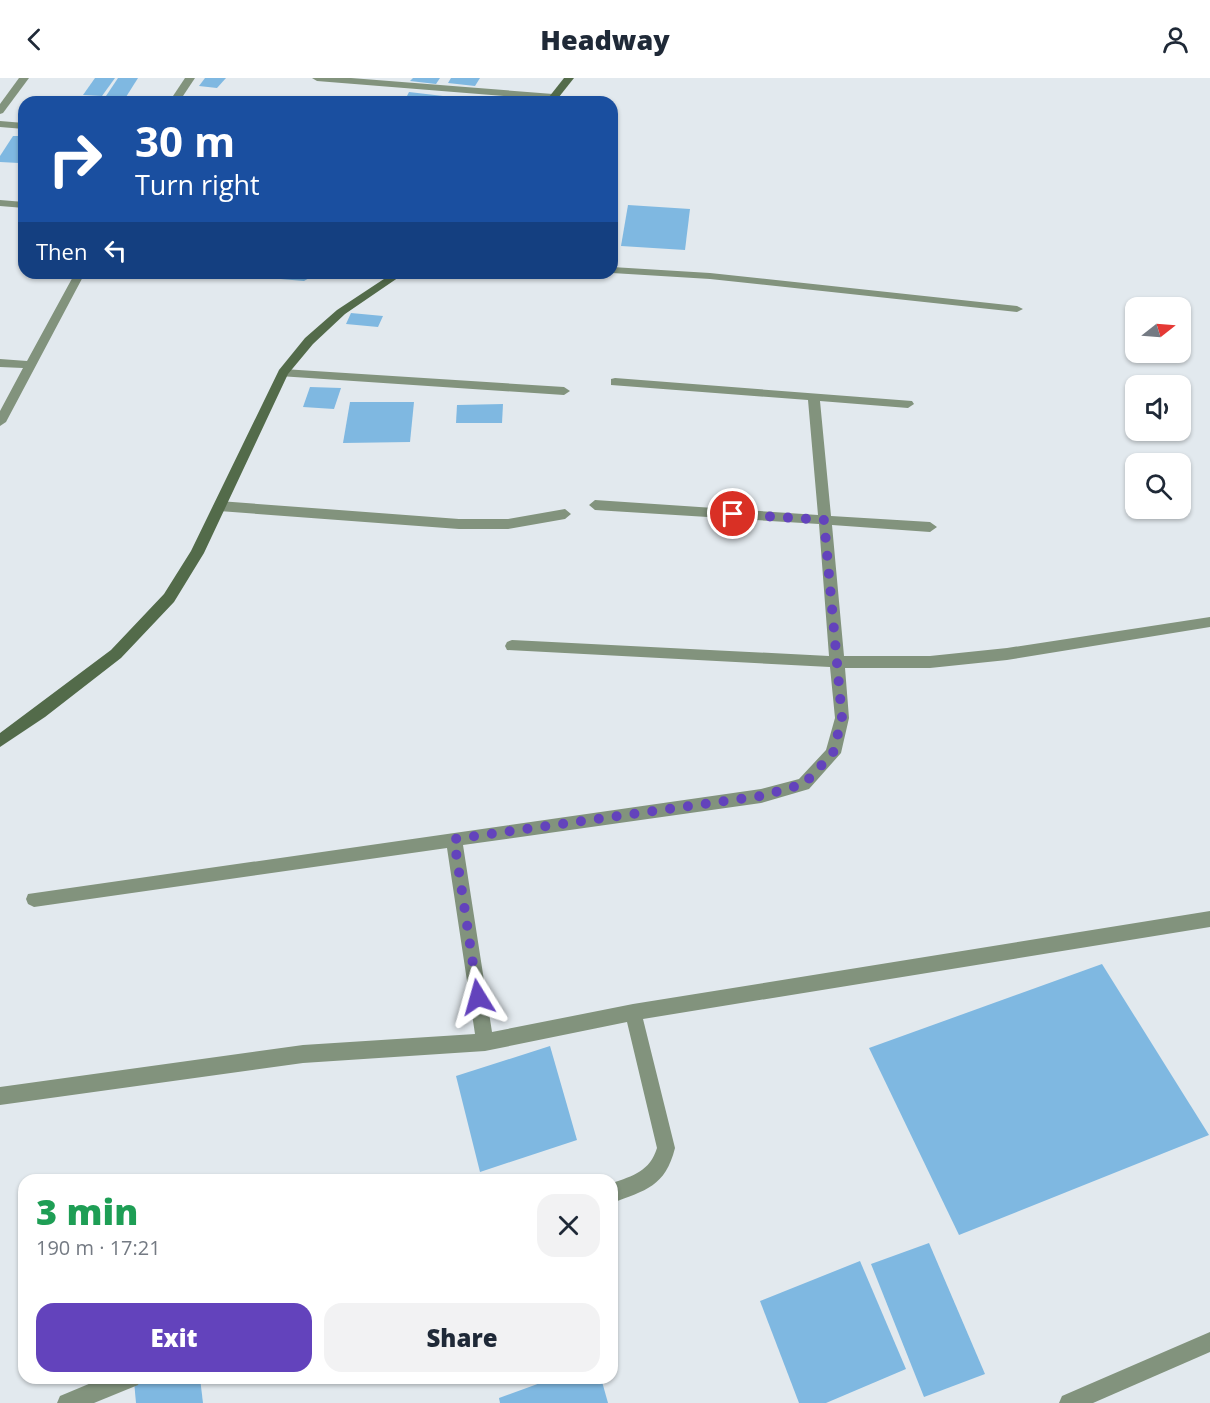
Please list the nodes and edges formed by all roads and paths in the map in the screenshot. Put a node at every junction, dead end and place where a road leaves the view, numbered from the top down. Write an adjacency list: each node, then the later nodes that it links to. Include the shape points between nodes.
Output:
1 (24, 78): 8 (street)
2 (190, 78): 5 (street)
3 (317, 78): 6 (street)
4 (570, 78): 7 (street)
5 (178, 96)
6 (509, 96)
7 (555, 96)
8 (0, 111)
9 (0, 124): 10 (street)
10 (18, 126)
11 (0, 203): 12 (street)
12 (18, 204)
13 (618, 270): 16 (street, via 710,276)
14 (77, 279): 18 (street)
15 (391, 279): 19 (street, via 341,312 309,341)
16 (1017, 309)
17 (0, 363): 18 (street)
18 (32, 365): 24 (street)
19 (283, 373): 21 (street); 25 (street)
20 (615, 382): 22 (street)
21 (564, 391)
22 (814, 399): 23 (street); 28 (street)
23 (908, 404)
24 (0, 422)
25 (219, 506): 27 (street, via 459,524 508,524); 33 (street, via 197,553 169,598 116,654)
26 (595, 506): 28 (street)
27 (566, 514)
28 (824, 520): 29 (street); 32 (street)
29 (930, 527)
30 (1210, 622): 32 (street, via 996,656 930,662)
31 (512, 646): 32 (street)
32 (837, 662): 34 (street, via 842,718 833,753 804,784 761,796)
33 (0, 741)
34 (454, 839): 35 (street); 38 (street)
35 (34, 898)
36 (1210, 919): 37 (street)
37 (633, 1012): 38 (street); 40 (street, via 666,1148 664,1163 654,1176)
38 (485, 1042): 39 (street, via 303,1054)
39 (0, 1096)
40 (618, 1191)
41 (1210, 1342): 44 (street)
42 (115, 1384): 43 (street)
43 (67, 1403)
44 (1069, 1403)

